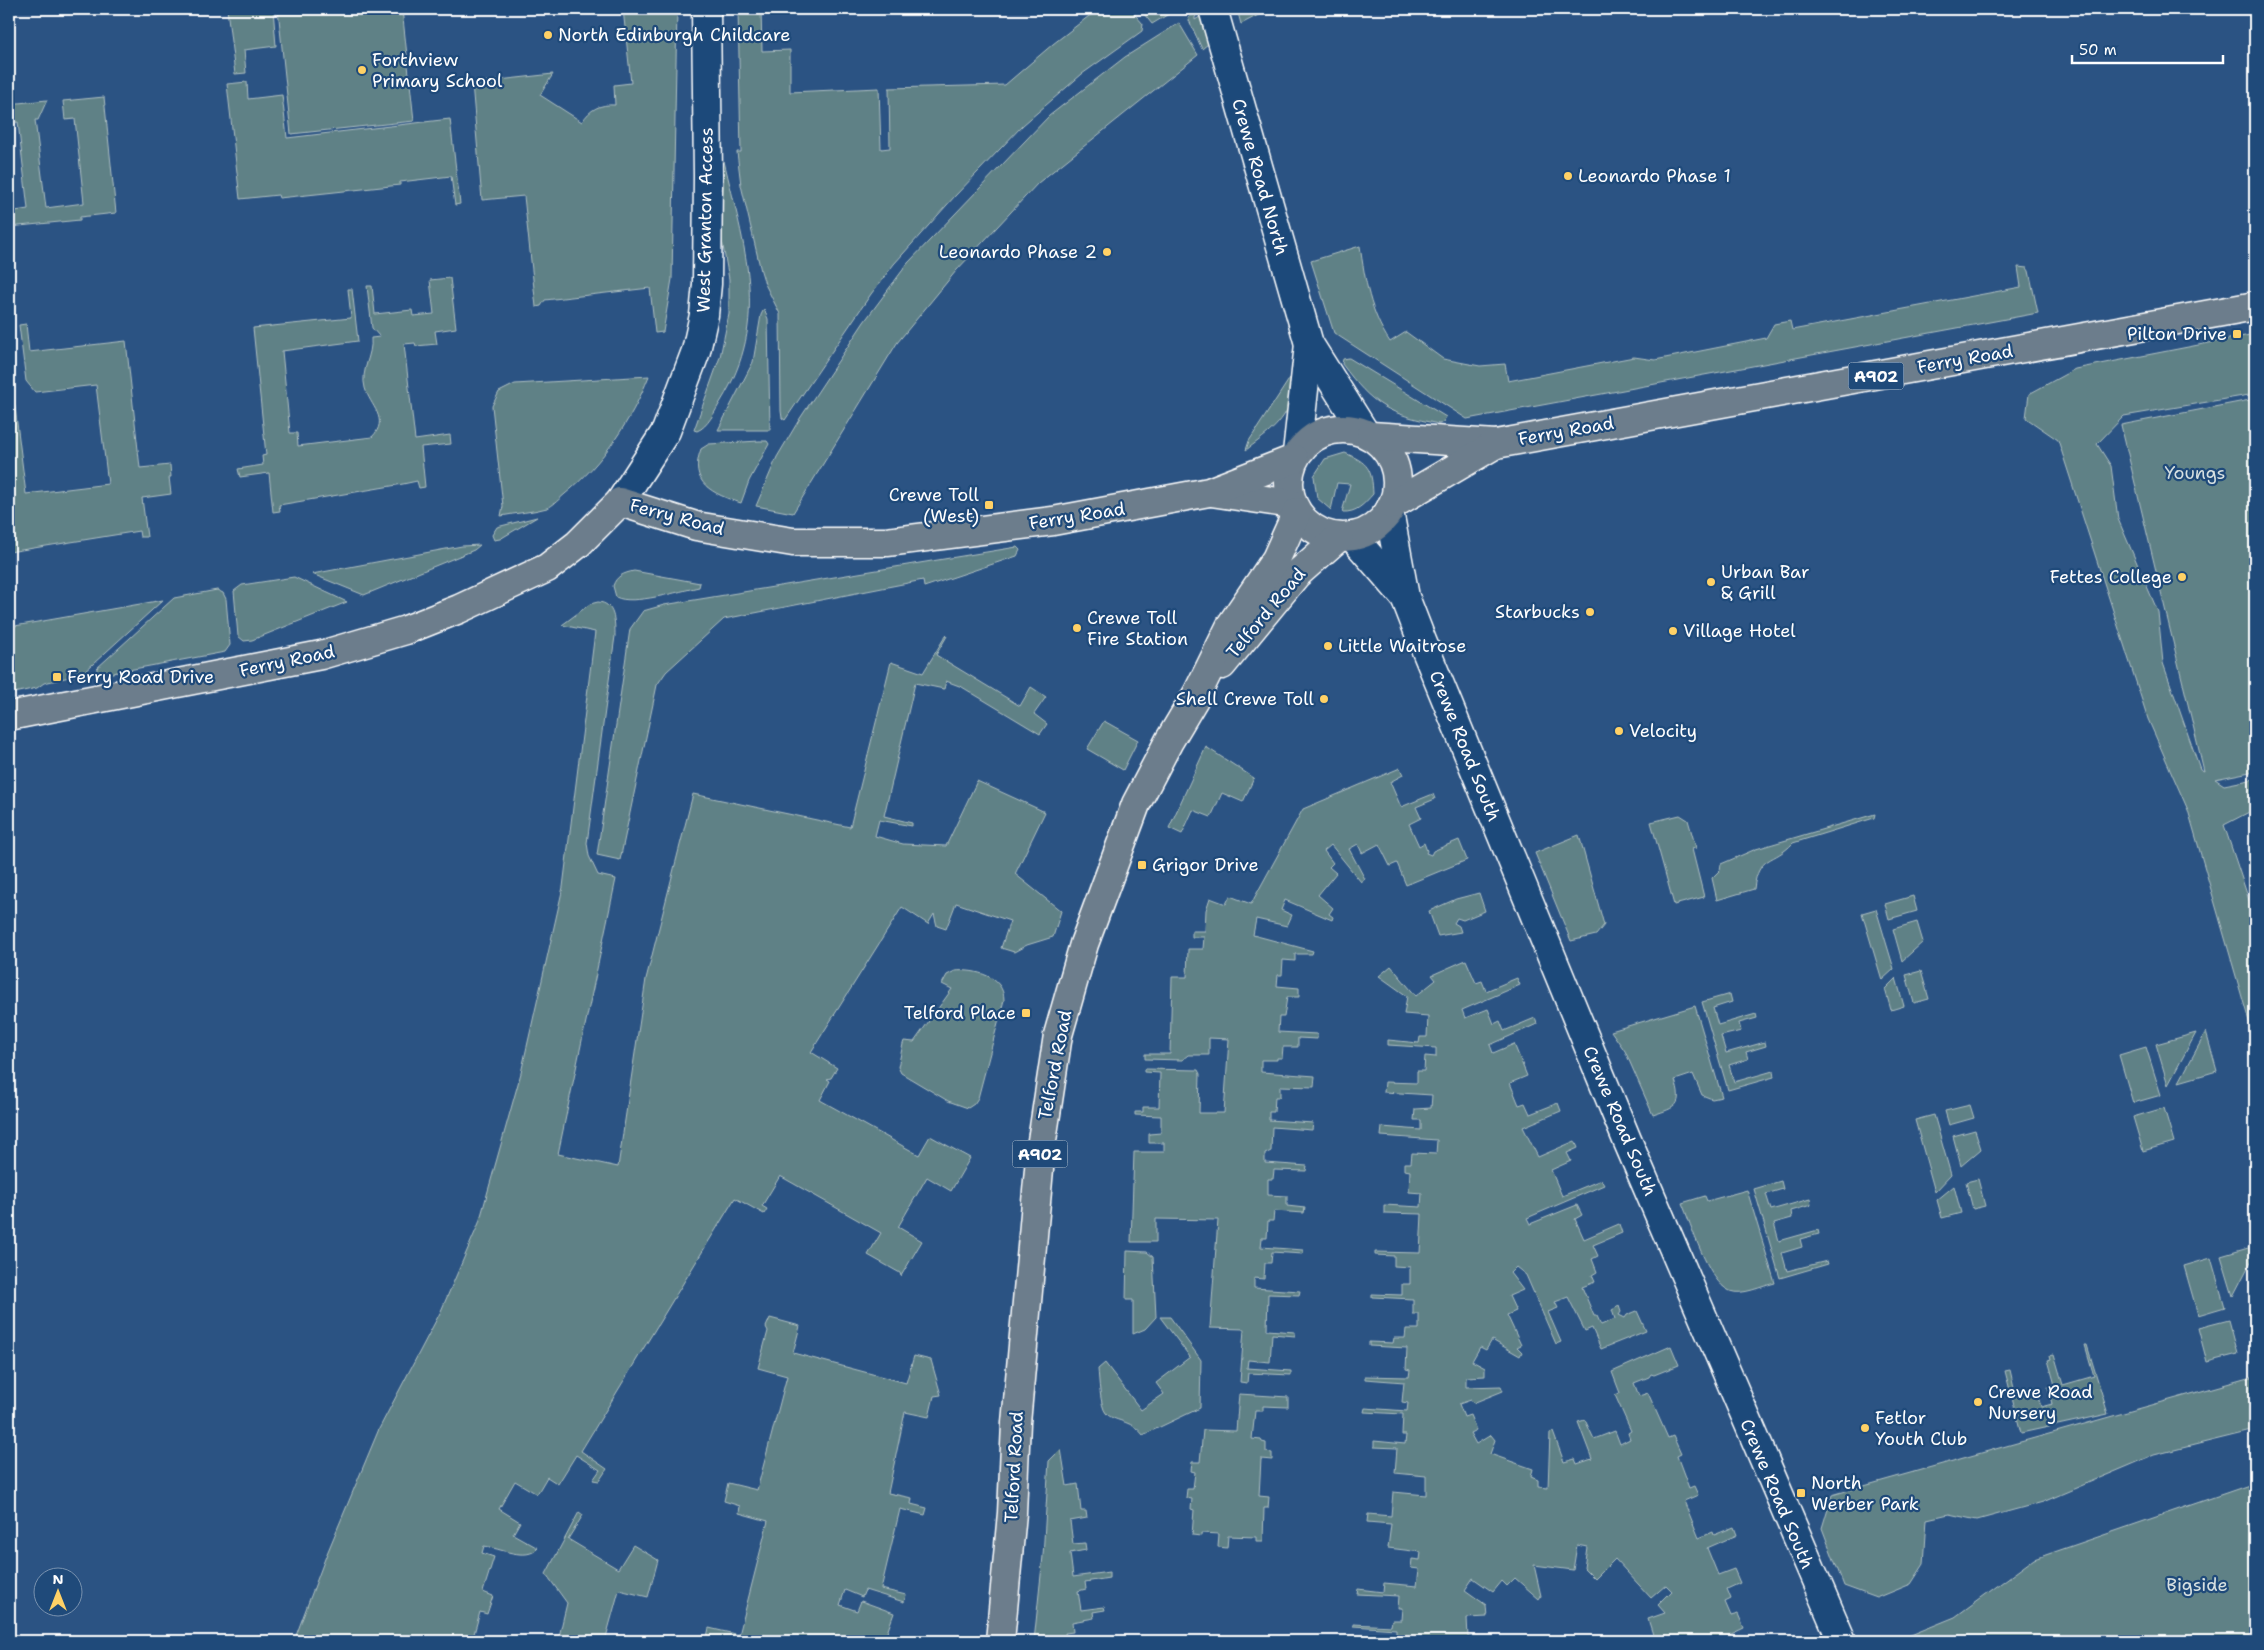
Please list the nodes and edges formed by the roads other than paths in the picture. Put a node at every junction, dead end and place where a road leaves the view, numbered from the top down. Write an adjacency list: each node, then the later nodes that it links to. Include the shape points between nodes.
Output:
1 (706, 9): 9 (street, West Granton Access, via 708,176 704,315 696,351 666,431)
2 (1213, 9): 4 (street, Crewe Road North)
3 (2255, 306): 6 (main road, Ferry Road / A902)
4 (1309, 344): 5 (street, Crewe Road North); 7 (street, Crewe Road North)
5 (1368, 435): 6 (main road, Ferry Road); 7 (main road, via 1346,429 1327,431 1305,443); 11 (main road, via 1390,455 1395,466 1397,486)
6 (1496, 444): 11 (main road, Ferry Road)
7 (1295, 456): 8 (main road, Ferry Road); 10 (main road, via 1288,481)
8 (1209, 492): 9 (main road, Ferry Road, via 1053,521 887,542 793,542 696,526); 10 (main road, Ferry Road)
9 (620, 502): 15 (main road, Ferry Road, via 578,544 547,568 406,630 321,655)
10 (1295, 508): 12 (main road, via 1315,530 1327,535); 14 (main road, Telford Road, via 1276,559 1230,625)
11 (1391, 508): 12 (main road, via 1373,528); 13 (street, Crewe Road South)
12 (1346, 536): 13 (street, Crewe Road South); 14 (main road, Telford Road, via 1296,575)
13 (1405, 597): 17 (street, Crewe Road South, via 1548,950 1775,1490)
14 (1197, 694): 16 (main road, Telford Road / A902, via 1136,804 1084,944 1058,1035 1041,1147)
15 (9, 716)
16 (1000, 1641)
17 (1842, 1641)

